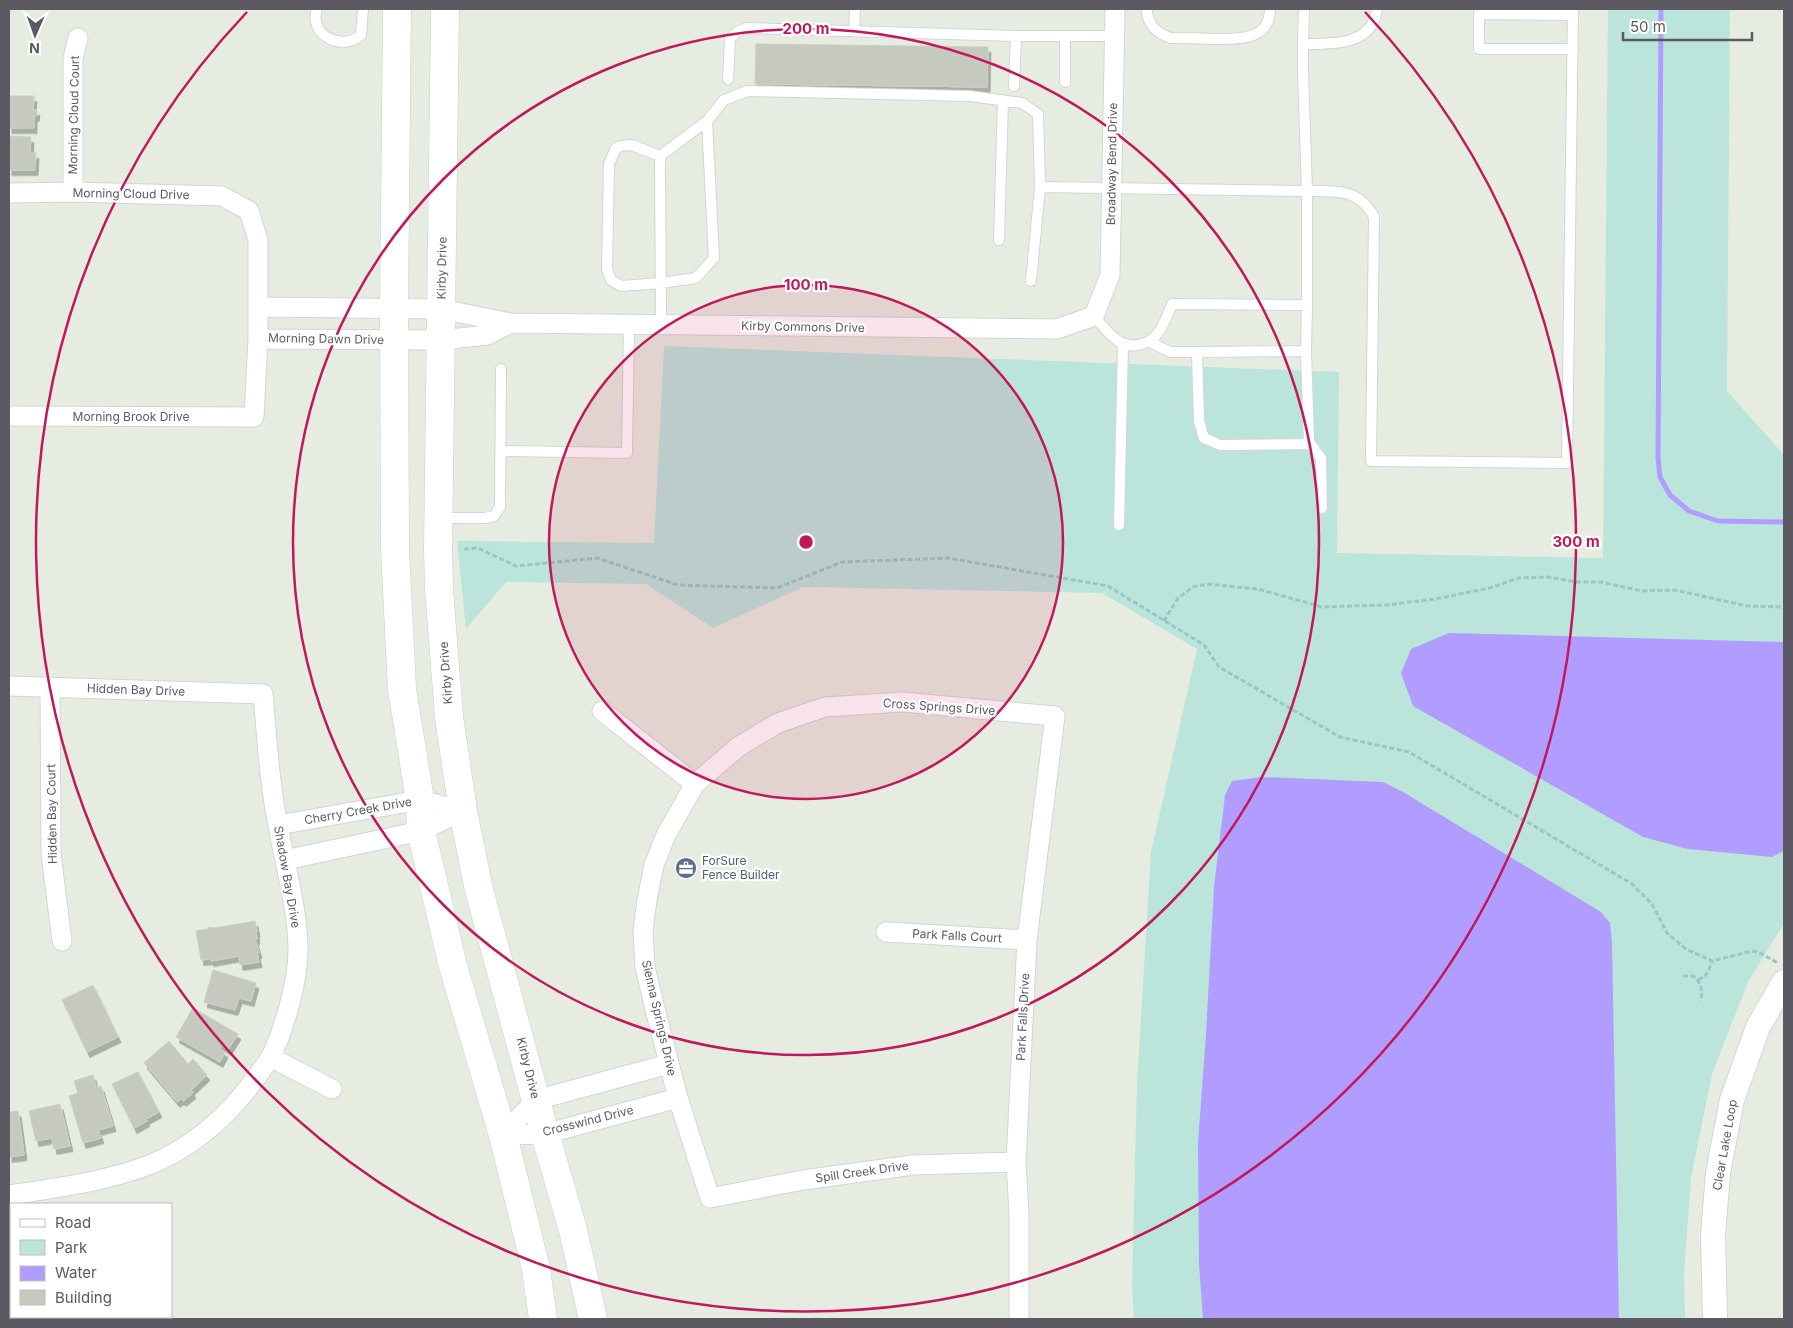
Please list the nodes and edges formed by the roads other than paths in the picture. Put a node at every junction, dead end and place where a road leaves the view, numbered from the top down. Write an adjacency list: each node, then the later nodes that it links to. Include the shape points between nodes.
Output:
1 (317, 9): 2 (lane, via 315,23 318,29 342,43 355,41 361,35)
2 (363, 9)
3 (397, 9): 36 (main road)
4 (445, 9): 37 (main road, Kirby Drive)
5 (854, 9): 12 (lane)
6 (1115, 9): 15 (street, Broadway Bend Drive)
7 (1147, 9): 8 (lane, via 1151,24 1171,38 1238,39 1262,30)
8 (1270, 9)
9 (1304, 9): 17 (lane)
10 (1376, 9): 17 (lane, via 1372,24 1353,40 1338,44)
11 (1573, 12): 18 (lane); 18 (lane, via 1479,14 1479,49)
12 (854, 31): 13 (lane); 19 (lane, via 747,28 730,39)
13 (1016, 36): 14 (lane); 21 (lane)
14 (1065, 36): 15 (lane); 20 (lane)
15 (1114, 36): 26 (street, Broadway Bend Drive)
16 (78, 38): 28 (street, Morning Cloud Court, via 73,59)
17 (1303, 44): 27 (lane)
18 (1573, 49): 27 (lane, via 1567,463 1371,461 1374,217 1368,206 1356,197 1340,191)
19 (728, 79)
20 (1065, 82)
21 (1014, 86)
22 (1003, 100): 23 (lane, via 970,96 747,91 724,100); 25 (lane, via 1022,103 1038,114); 31 (lane)
23 (707, 121): 24 (lane); 33 (lane, via 714,258 696,278)
24 (660, 156): 33 (lane); 33 (lane, via 632,145 616,148 609,164 607,268 611,280 621,286)
25 (1040, 187): 26 (lane); 32 (lane)
26 (1112, 188): 27 (lane); 38 (street, Broadway Bend Drive, via 1110,275)
27 (1307, 191): 34 (lane)
28 (73, 192): 29 (street, Morning Cloud Drive); 30 (street, Morning Cloud Drive, via 222,196)
29 (9, 193)
30 (249, 211): 35 (street, Morning Dawn Drive, via 258,240)
31 (999, 240)
32 (1031, 281)
33 (661, 284): 41 (lane)
34 (1307, 306): 45 (lane, via 1172,304 1158,334); 47 (lane)
35 (258, 307): 36 (street); 42 (street, Morning Dawn Drive)
36 (394, 308): 37 (street, Kirby Commons Drive); 43 (main road)
37 (441, 309): 39 (street, Kirby Commons Drive); 44 (main road, Kirby Drive)
38 (1094, 316): 41 (street, Kirby Commons Drive, via 1057,330); 46 (lane)
39 (510, 324): 40 (street, Kirby Commons Drive); 44 (street, Kirby Commons Drive, via 488,335)
40 (629, 325): 41 (street, Kirby Commons Drive); 53 (lane, via 627,453)
41 (661, 325)
42 (258, 339): 43 (street, Morning Dawn Drive); 51 (street, Morning Dawn Drive)
43 (394, 340): 44 (street, Kirby Commons Drive); 63 (main road, via 395,560 402,689)
44 (441, 340): 55 (main road, Kirby Drive)
45 (1150, 342): 46 (lane, via 1137,346); 48 (lane, via 1170,352)
46 (1123, 344): 56 (lane)
47 (1306, 351): 48 (lane); 52 (lane)
48 (1198, 352): 52 (lane, via 1198,422 1204,438 1220,445)
49 (501, 369): 53 (lane)
50 (9, 416): 51 (street, Morning Brook Drive)
51 (254, 417)
52 (1310, 444): 54 (lane, via 1321,458)
53 (500, 451): 55 (lane, via 500,507 494,516)
54 (1322, 508)
55 (440, 518): 64 (main road, Kirby Drive, via 439,589 447,697)
56 (1119, 525)
57 (9, 686): 58 (street, Hidden Bay Drive)
58 (50, 687): 59 (street, Hidden Bay Drive); 70 (street, Hidden Bay Court, via 51,854)
59 (263, 694): 65 (street, Shadow Bay Drive)
60 (602, 711): 62 (street)
61 (1055, 716): 62 (street, Cross Springs Drive, via 902,702 825,707 778,724 738,747); 69 (street, Park Falls Drive)
62 (695, 784): 73 (street, Sienna Springs Drive, via 679,809 654,865 643,930 645,967)
63 (420, 800): 64 (street, Cherry Creek Drive); 65 (street, Cherry Creek Drive); 66 (main road)
64 (463, 811): 66 (street); 76 (main road, Kirby Drive, via 480,890)
65 (278, 825): 67 (street, Shadow Bay Drive)
66 (421, 831): 67 (street); 78 (main road, via 453,966)
67 (285, 860): 72 (street, Shadow Bay Drive, via 295,919 297,968 288,1008)
68 (886, 932): 69 (street, Park Falls Court)
69 (1028, 940): 79 (street, Park Falls Drive)
70 (62, 941)
71 (1781, 972): 85 (street, Clear Lake Loop, via 1732,1100 1717,1182 1713,1236)
72 (270, 1057): 74 (street); 80 (street, Shadow Bay Drive, via 242,1097 185,1147 148,1165 108,1178)
73 (669, 1064): 75 (street, Sienna Springs Drive); 76 (street)
74 (332, 1088)
75 (678, 1098): 77 (street, Crosswind Drive); 81 (street, Sienna Springs Drive)
76 (536, 1100): 77 (main road, Kirby Drive); 78 (street)
77 (545, 1134): 78 (street, Crosswind Drive); 83 (main road, Kirby Drive, via 573,1230)
78 (502, 1135): 82 (main road, via 536,1269)
79 (1016, 1162): 81 (street, Spill Creek Drive, via 913,1165 803,1180); 84 (street, Park Falls Drive)
80 (9, 1195)
81 (710, 1198)
82 (543, 1319)
83 (593, 1319)
84 (1020, 1319)
85 (1715, 1319)

